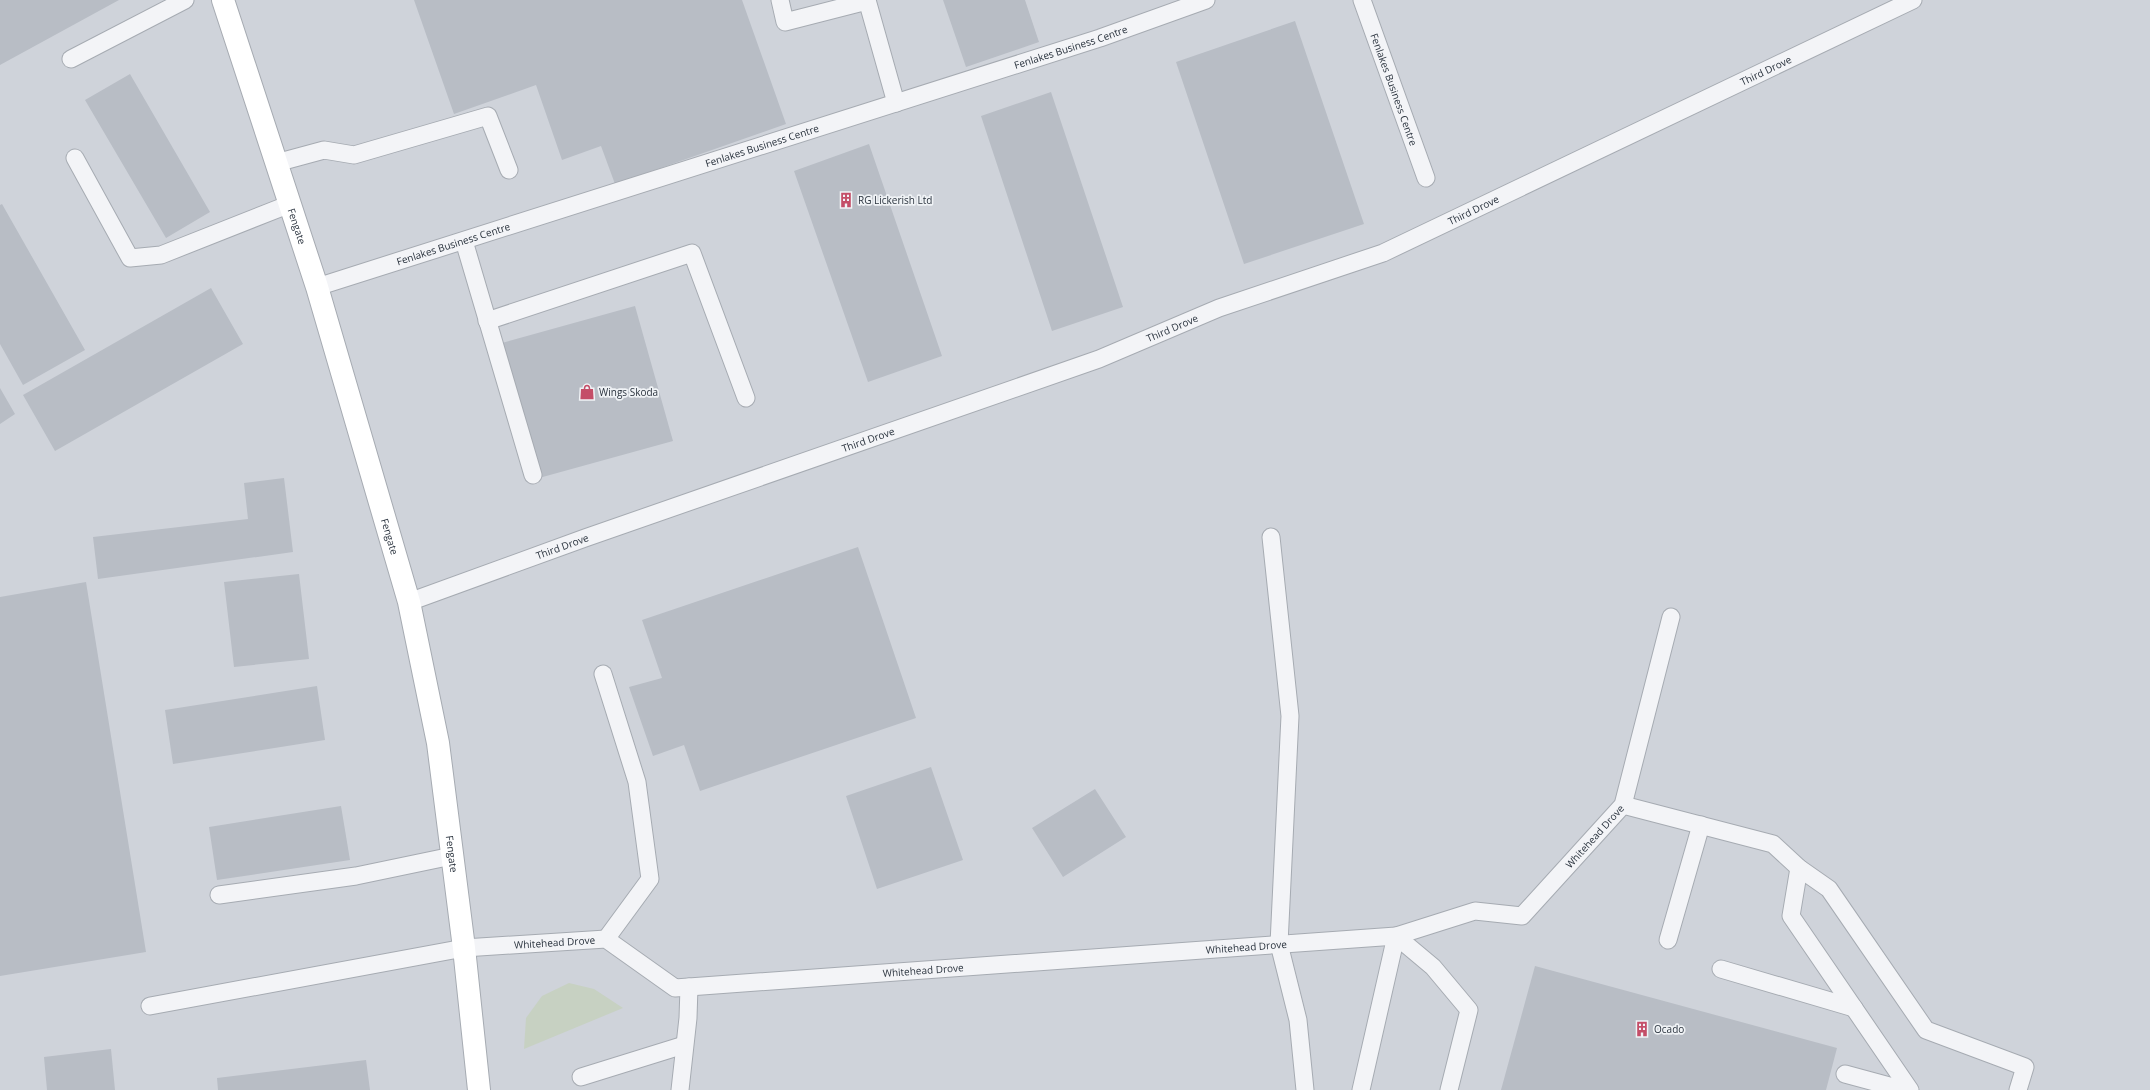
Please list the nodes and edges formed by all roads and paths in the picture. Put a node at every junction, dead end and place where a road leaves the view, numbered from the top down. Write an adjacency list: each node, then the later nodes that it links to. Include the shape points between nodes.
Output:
1 (185, 0): 8 (lane)
2 (223, 0): 11 (street, Fengate)
3 (780, 0): 4 (lane, via 785,22)
4 (867, 0): 9 (lane)
5 (1206, 0): 9 (lane, Fenlakes Business Centre, via 1100,38)
6 (1362, 0): 13 (lane, Fenlakes Business Centre)
7 (1913, 0): 21 (lane, Third Drove, via 1383,253 1219,308 1099,359)
8 (70, 59)
9 (896, 103): 15 (lane, Fenlakes Business Centre)
10 (75, 158): 14 (lane, via 130,258 161,256)
11 (276, 163): 12 (lane, via 324,150 354,155 488,116); 14 (street, Fengate)
12 (509, 170)
13 (1426, 178)
14 (290, 204): 16 (street, Fengate)
15 (464, 241): 16 (lane, Fenlakes Business Centre); 17 (lane)
16 (317, 287): 21 (street, Fengate)
17 (487, 321): 18 (lane, via 692,254); 19 (lane)
18 (746, 398)
19 (532, 475)
20 (1271, 537): 32 (lane, via 1290,716)
21 (409, 602): 26 (street, Fengate, via 438,743)
22 (1671, 617): 24 (lane, Whitehead Drove)
23 (603, 674): 30 (lane, via 637,782 650,880)
24 (1623, 804): 25 (lane); 29 (lane, Whitehead Drove, via 1522,916 1474,911)
25 (1701, 825): 27 (lane, via 1773,844); 31 (lane)
26 (452, 856): 28 (lane, via 356,876); 33 (street, Fengate)
27 (1799, 868): 37 (lane, via 1791,916); 48 (lane, via 1830,889 1926,1030 2025,1067)
28 (219, 895)
29 (1396, 936): 32 (lane, Whitehead Drove); 44 (lane); 45 (lane, via 1433,967 1469,1010)
30 (606, 939): 33 (lane, Whitehead Drove); 35 (lane, Whitehead Drove, via 675,988)
31 (1668, 940)
32 (1279, 944): 35 (lane, Whitehead Drove); 43 (lane, via 1298,1020)
33 (464, 948): 36 (lane, Whitehead Drove); 41 (street, Fengate)
34 (1721, 969): 37 (lane)
35 (690, 987): 38 (lane)
36 (150, 1006)
37 (1854, 1008): 47 (lane)
38 (684, 1045): 40 (lane); 42 (lane)
39 (1845, 1074): 46 (lane)
40 (581, 1077)
41 (480, 1090)
42 (680, 1090)
43 (1305, 1090)
44 (1361, 1090)
45 (1449, 1090)
46 (1904, 1090)
47 (1910, 1090)
48 (2018, 1090)

